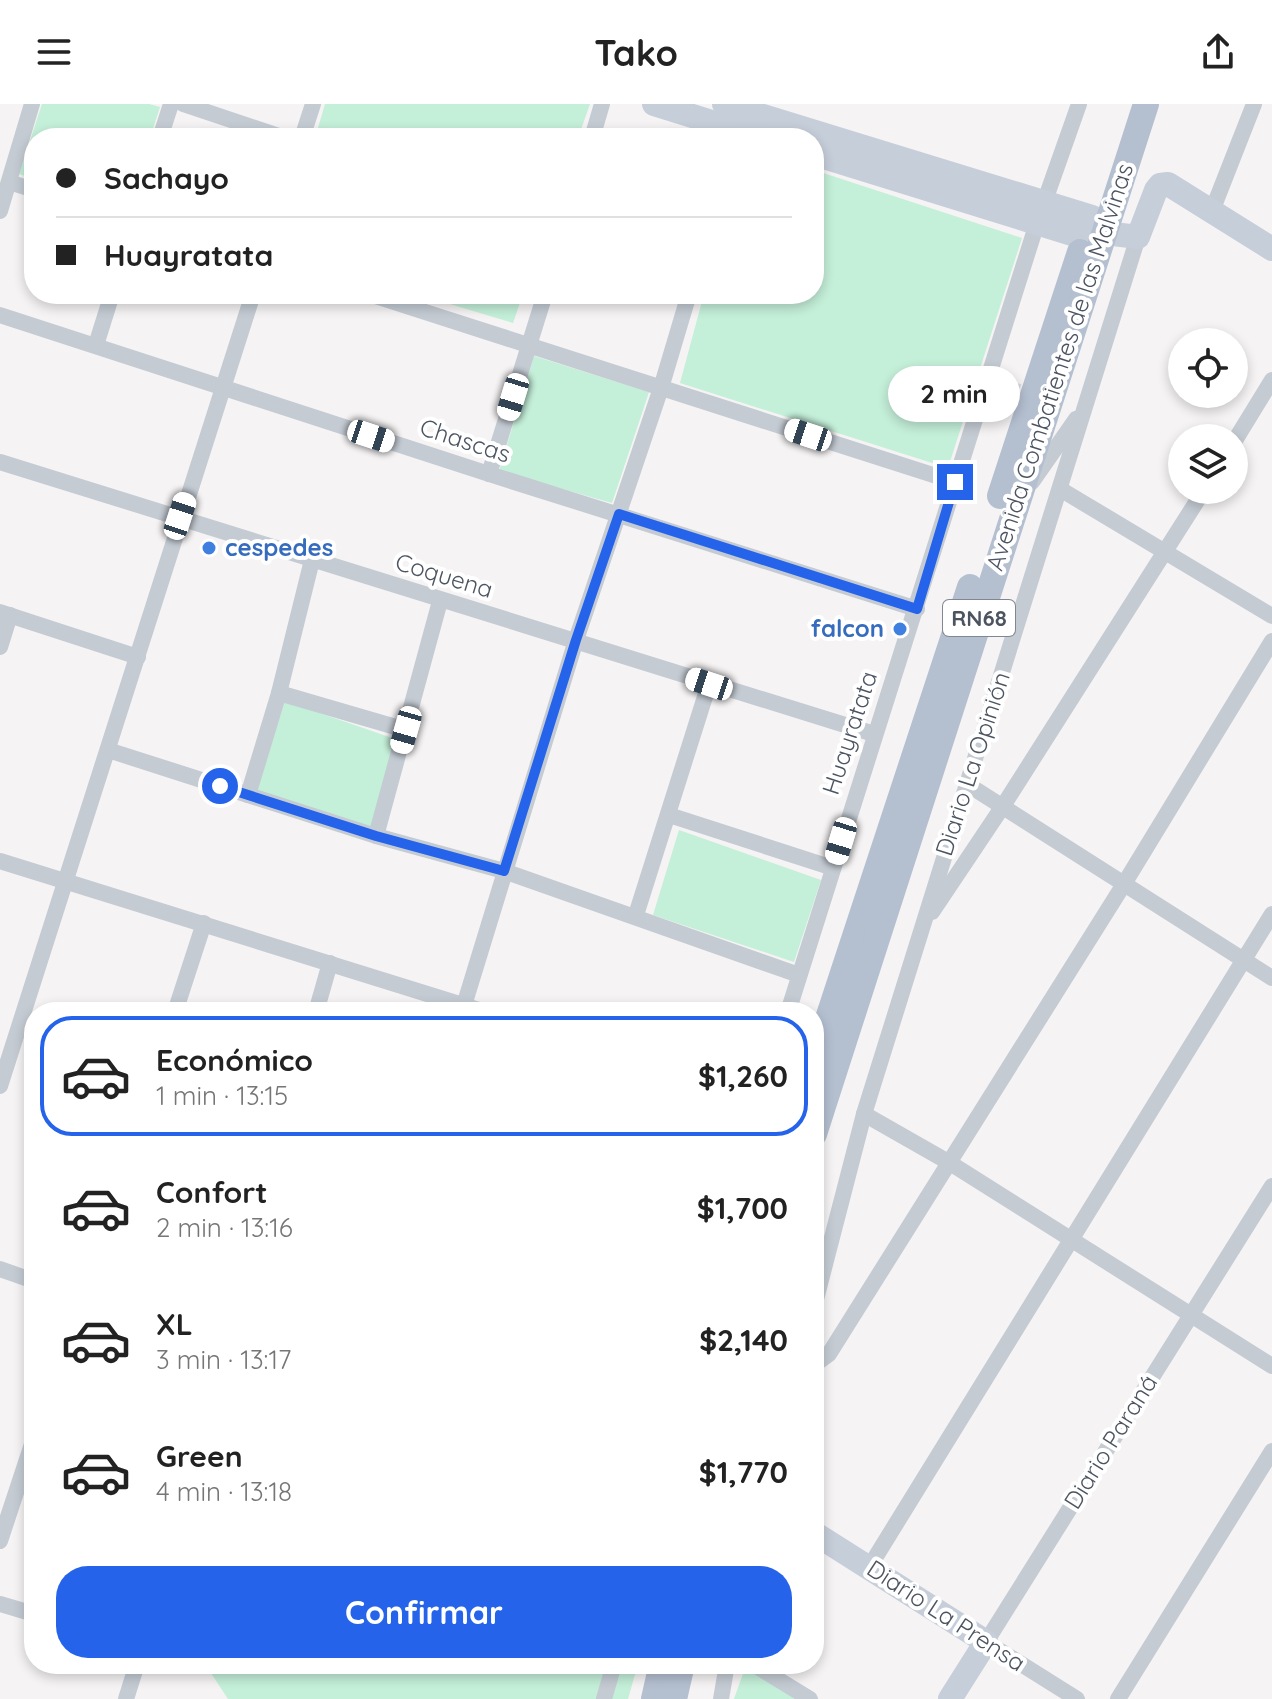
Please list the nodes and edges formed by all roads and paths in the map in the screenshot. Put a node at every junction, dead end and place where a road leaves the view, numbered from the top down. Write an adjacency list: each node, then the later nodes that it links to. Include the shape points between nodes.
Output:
1 (32, 104): 12 (street)
2 (171, 104): 13 (street)
3 (183, 104): 14 (street)
4 (313, 104): 15 (street)
5 (602, 104): 16 (street)
6 (654, 104): 11 (street)
7 (1079, 104): 25 (street, Huayratata)
8 (1127, 104): 26 (main road, Avenida Combatientes de las Malvinas / RN68)
9 (1146, 104): 26 (main road, Avenida Combatientes de las Malvinas / RN68)
10 (1254, 104): 24 (street)
11 (738, 117): 17 (street)
12 (25, 128)
13 (163, 128)
14 (255, 128)
15 (305, 128)
16 (595, 128)
17 (773, 128)
18 (24, 131): 21 (street)
19 (824, 144): 25 (street)
20 (824, 157): 25 (street)
21 (9, 182): 22 (street); 23 (street)
22 (24, 187)
23 (0, 211)
24 (1212, 211): 27 (street, Diario La Opinión, via 1163,184); 28 (street)
25 (1041, 212): 26 (street); 44 (street, Huayratata)
26 (1094, 229): 27 (street); 48 (main road, Avenida Combatientes de las Malvinas / RN68); 90 (main road, Avenida Combatientes de las Malvinas / RN68)
27 (1138, 237): 40 (street, Diario La Opinión)
28 (1272, 249)
29 (109, 304): 35 (street)
30 (250, 304): 38 (street)
31 (400, 304): 36 (street)
32 (542, 304): 36 (street)
33 (686, 304): 39 (street)
34 (0, 315): 35 (street, Chascas)
35 (96, 345): 38 (street, Chascas)
36 (530, 346): 39 (street); 43 (street)
37 (1272, 380): 41 (street)
38 (223, 387): 43 (street, Chascas); 49 (street)
39 (661, 388): 44 (street); 47 (street)
40 (1084, 408): 45 (street, Diario La Opinión); 48 (street)
41 (1245, 424)
42 (0, 462): 49 (street, Coquena)
43 (489, 474): 47 (street, Chascas)
44 (955, 482): 53 (street, Huayratata)
45 (1060, 489): 50 (street); 65 (street, Diario La Opinión)
46 (1195, 504): 50 (street)
47 (619, 514): 53 (street, Chascas); 56 (street)
48 (1012, 514): 92 (main road, Avenida Combatientes de las Malvinas / RN68)
49 (180, 516): 51 (street, Coquena); 59 (street)
50 (1166, 552): 55 (street); 67 (street)
51 (312, 560): 52 (street, Coquena); 61 (street)
52 (440, 601): 56 (street, Coquena); 62 (street)
53 (917, 609): 63 (street, Huayratata)
54 (5, 613): 58 (street); 59 (street)
55 (1272, 616)
56 (576, 640): 60 (street, Coquena); 72 (street)
57 (1272, 641): 74 (street)
58 (0, 647)
59 (138, 657): 64 (street)
60 (709, 684): 63 (street, Coquena); 68 (street)
61 (279, 693): 62 (street); 66 (street)
62 (406, 730): 69 (street)
63 (874, 734): 71 (street, Huayratata)
64 (108, 750): 66 (street); 73 (street)
65 (967, 784): 67 (street); 78 (street, Diario La Opinión)
66 (248, 795): 69 (street)
67 (1003, 806): 74 (street); 78 (street)
68 (669, 815): 71 (street); 76 (street)
69 (376, 836): 72 (street)
70 (0, 861): 73 (street)
71 (833, 868): 81 (street, Huayratata)
72 (504, 871): 76 (street); 87 (street)
73 (67, 880): 77 (street); 83 (street)
74 (1124, 884): 79 (street); 94 (street)
75 (1272, 914): 79 (street)
76 (636, 915): 81 (street)
77 (204, 923): 80 (street); 84 (street)
78 (920, 930): 93 (street, Diario La Opinión)
79 (1244, 960): 82 (street); 96 (street)
80 (330, 963): 85 (street); 86 (street)
81 (799, 975): 88 (street, Huayratata)
82 (1272, 978)
83 (27, 1002)
84 (178, 1002)
85 (319, 1002)
86 (443, 1002)
87 (465, 1002)
88 (791, 1002)
89 (24, 1012): 91 (street)
90 (824, 1031)
91 (0, 1086)
92 (824, 1103)
93 (864, 1114): 94 (street); 97 (street, Diario La Opinión)
94 (950, 1163): 96 (street); 101 (street)
95 (1272, 1186): 100 (street, Diario Paraná)
96 (1071, 1240): 100 (street); 107 (street)
97 (824, 1268)
98 (0, 1269): 99 (street)
99 (24, 1277)
100 (1190, 1315): 102 (street); 110 (street, Diario Paraná)
101 (824, 1358)
102 (1272, 1366)
103 (1272, 1451): 125 (street)
104 (24, 1468): 106 (street)
105 (824, 1539): 107 (street, Diario La Prensa)
106 (0, 1541)
107 (870, 1566): 110 (street, Diario La Prensa)
108 (0, 1604): 109 (street)
109 (24, 1611)
110 (986, 1642): 123 (street, Diario Paraná); 124 (street, Diario La Prensa)
111 (134, 1674): 118 (street)
112 (611, 1674): 119 (street)
113 (660, 1674): 120 (main road)
114 (680, 1674): 121 (main road)
115 (725, 1674): 117 (street)
116 (769, 1674): 122 (street)
117 (720, 1697)
118 (126, 1699)
119 (604, 1699)
120 (654, 1699)
121 (674, 1699)
122 (810, 1699)
123 (950, 1699)
124 (1077, 1699)
125 (1118, 1699)

